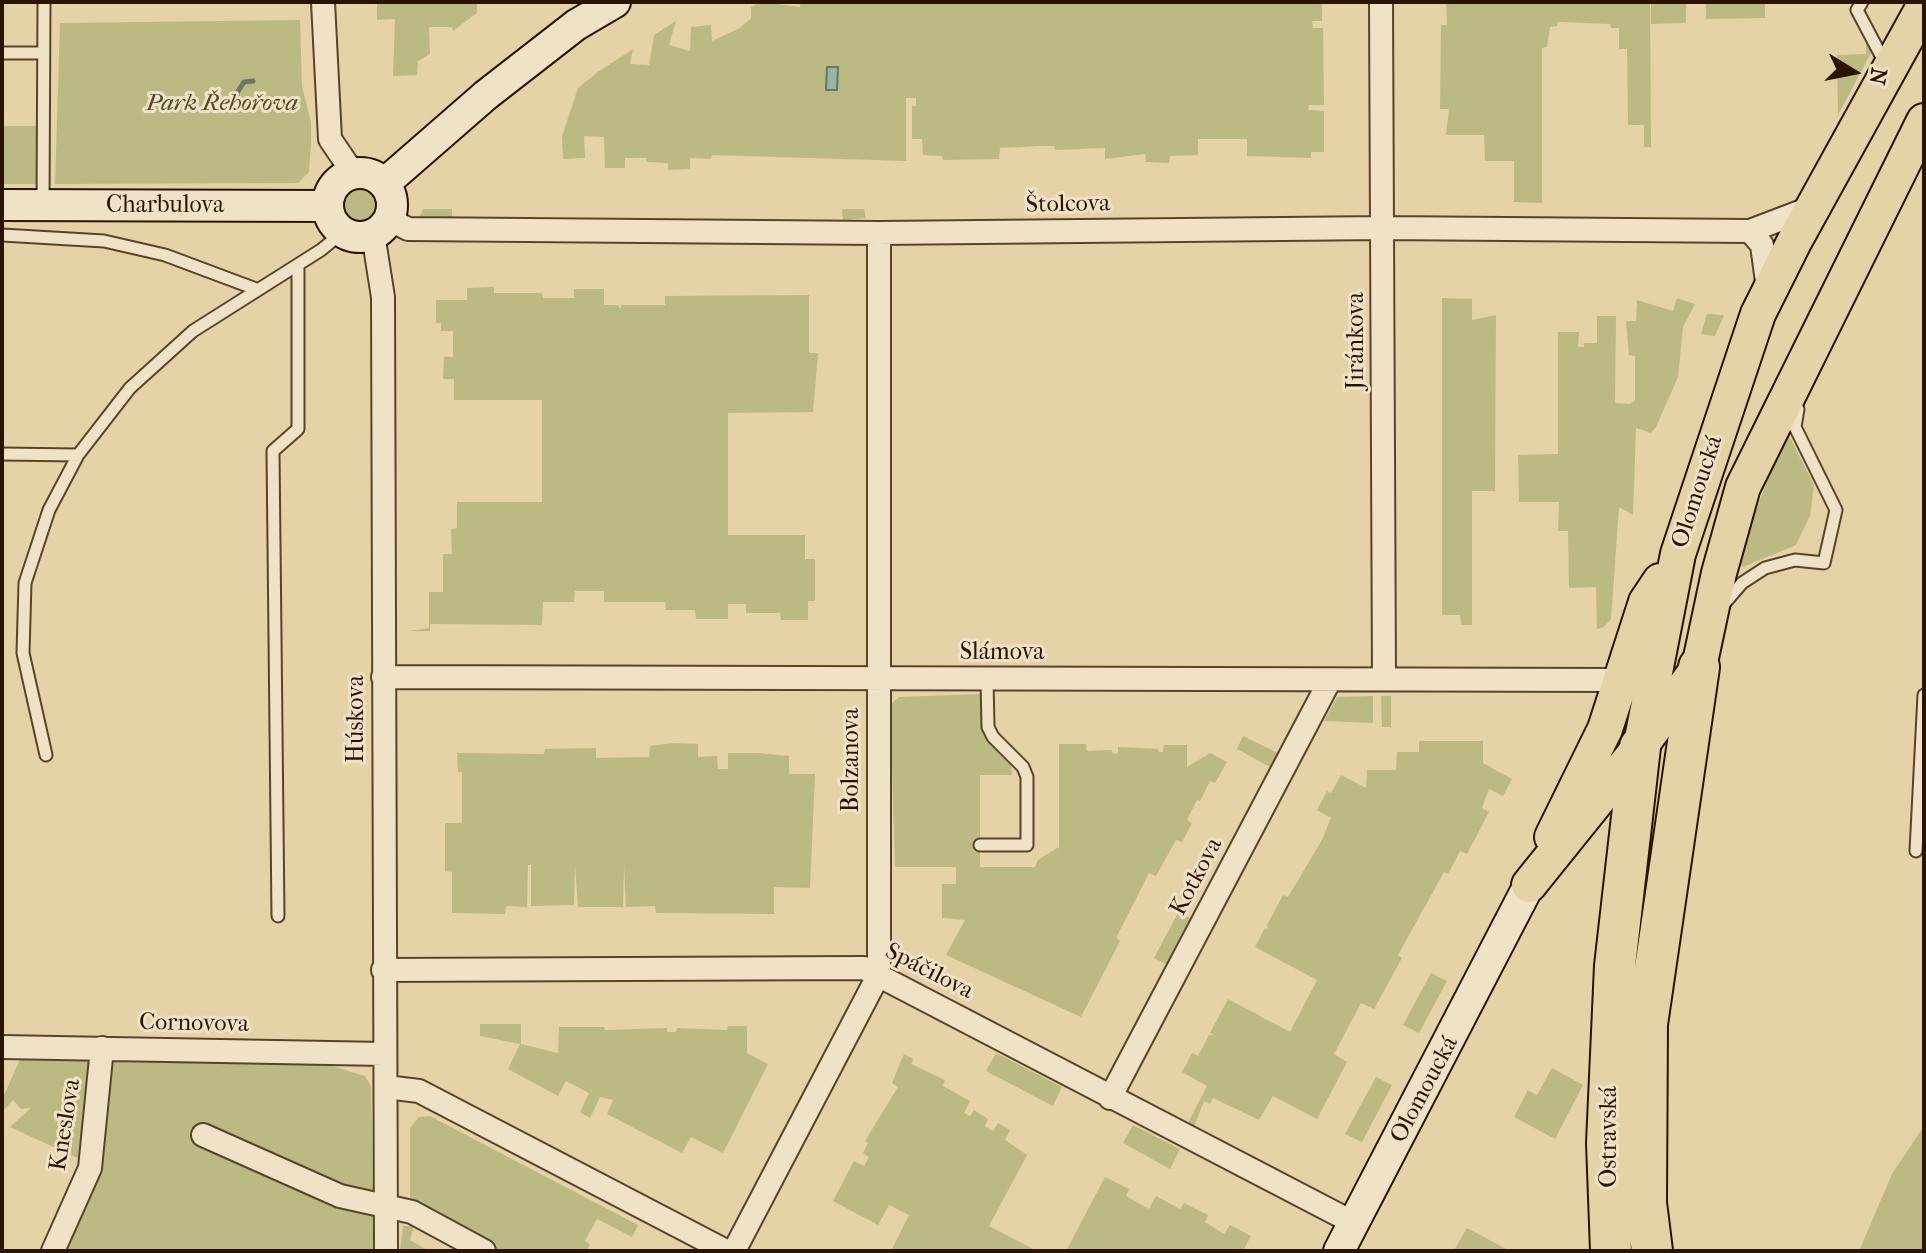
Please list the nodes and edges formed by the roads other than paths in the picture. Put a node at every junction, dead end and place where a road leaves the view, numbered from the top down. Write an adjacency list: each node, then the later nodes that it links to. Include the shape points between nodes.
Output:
1 (44, 2): 8 (lane)
2 (323, 2): 12 (street, via 330,139)
3 (615, 2): 13 (street, via 576,25 497,87)
4 (1381, 2): 19 (street, Jiránkova)
5 (1857, 5): 9 (lane)
6 (1924, 6): 9 (main road, Olomoucká)
7 (2, 53): 8 (lane)
8 (43, 53): 15 (lane)
9 (1888, 70): 16 (main road, Olomoucká)
10 (1924, 121): 11 (main road, Olomoucká)
11 (1913, 166): 26 (main road, Olomoucká)
12 (353, 173): 13 (street); 17 (street, via 337,182)
13 (385, 183): 18 (street, via 392,202)
14 (2, 205): 15 (street, Charbulova)
15 (43, 205): 17 (street, Charbulova)
16 (1813, 207): 20 (street, Štolcova); 25 (main road, Olomoucká)
17 (335, 219): 18 (street, Charbulova, via 358,237); 23 (lane)
18 (381, 227): 21 (street, Štolcova); 32 (street, Húskova)
19 (1383, 228): 20 (street, Štolcova); 21 (street, Štolcova); 35 (street, Jiránkova)
20 (1750, 231): 25 (street, via 1762,245)
21 (879, 233): 33 (street, Bolzanova)
22 (2, 235): 24 (lane, via 104,241 165,255)
23 (298, 265): 24 (lane); 44 (lane, via 298,429 273,451)
24 (256, 289): 28 (lane, via 193,331 130,388)
25 (1768, 294): 29 (main road, Olomoucká)
26 (1829, 310): 30 (main road, Olomoucká, via 1743,487); 30 (lane, via 1823,352 1795,414 1795,427 1836,510 1824,563 1795,560 1765,568 1742,583)
27 (2, 454): 28 (lane)
28 (78, 455): 40 (lane, via 49,510 25,583 23,653)
29 (1678, 554): 37 (main road, via 1646,602); 39 (main road, Olomoucká)
30 (1707, 624): 31 (main road, Olomoucká)
31 (1699, 667): 39 (main road); 47 (highway, Olomoucká)
32 (383, 677): 33 (street, Slámova); 45 (street, Húskova)
33 (877, 678): 34 (street, Slámova); 46 (street, Bolzanova)
34 (987, 679): 36 (street, Slámova); 41 (lane, via 988,727 1027,777 1027,845)
35 (1384, 679): 36 (street, Slámova); 37 (street, Slámova)
36 (1330, 680): 52 (street, Kotkova)
37 (1620, 680): 43 (main road, via 1605,729)
38 (1924, 695): 42 (lane)
39 (1640, 747): 43 (main road); 47 (highway, Olomoucká, via 1615,966)
40 (46, 755)
41 (980, 845)
42 (1916, 851)
43 (1529, 885): 55 (street, Olomoucká)
44 (278, 916)
45 (383, 970): 46 (street, Spáčilova, via 864,968); 50 (street, Húskova)
46 (879, 974): 52 (street, Spáčilova); 60 (street, Bolzanova)
47 (1630, 1023): 62 (highway, via 1596,1107); 63 (highway, Ostravská, via 1607,1143); 64 (highway, Ostravská)
48 (2, 1047): 49 (street, Cornovova)
49 (102, 1048): 50 (street, Cornovova); 56 (street, Kneslova, via 90,1168)
50 (384, 1054): 51 (street, Húskova)
51 (386, 1087): 54 (street, Húskova); 59 (street, via 419,1091)
52 (1110, 1098): 55 (street, Spáčilova)
53 (203, 1135): 54 (street, via 340,1196)
54 (386, 1206): 57 (street, Húskova); 58 (street, via 412,1212)
55 (1354, 1223): 61 (street, Olomoucká)
56 (53, 1251)
57 (386, 1251)
58 (484, 1251)
59 (726, 1251)
60 (734, 1251)
61 (1339, 1251)
62 (1596, 1251)
63 (1611, 1251)
64 (1652, 1251)

